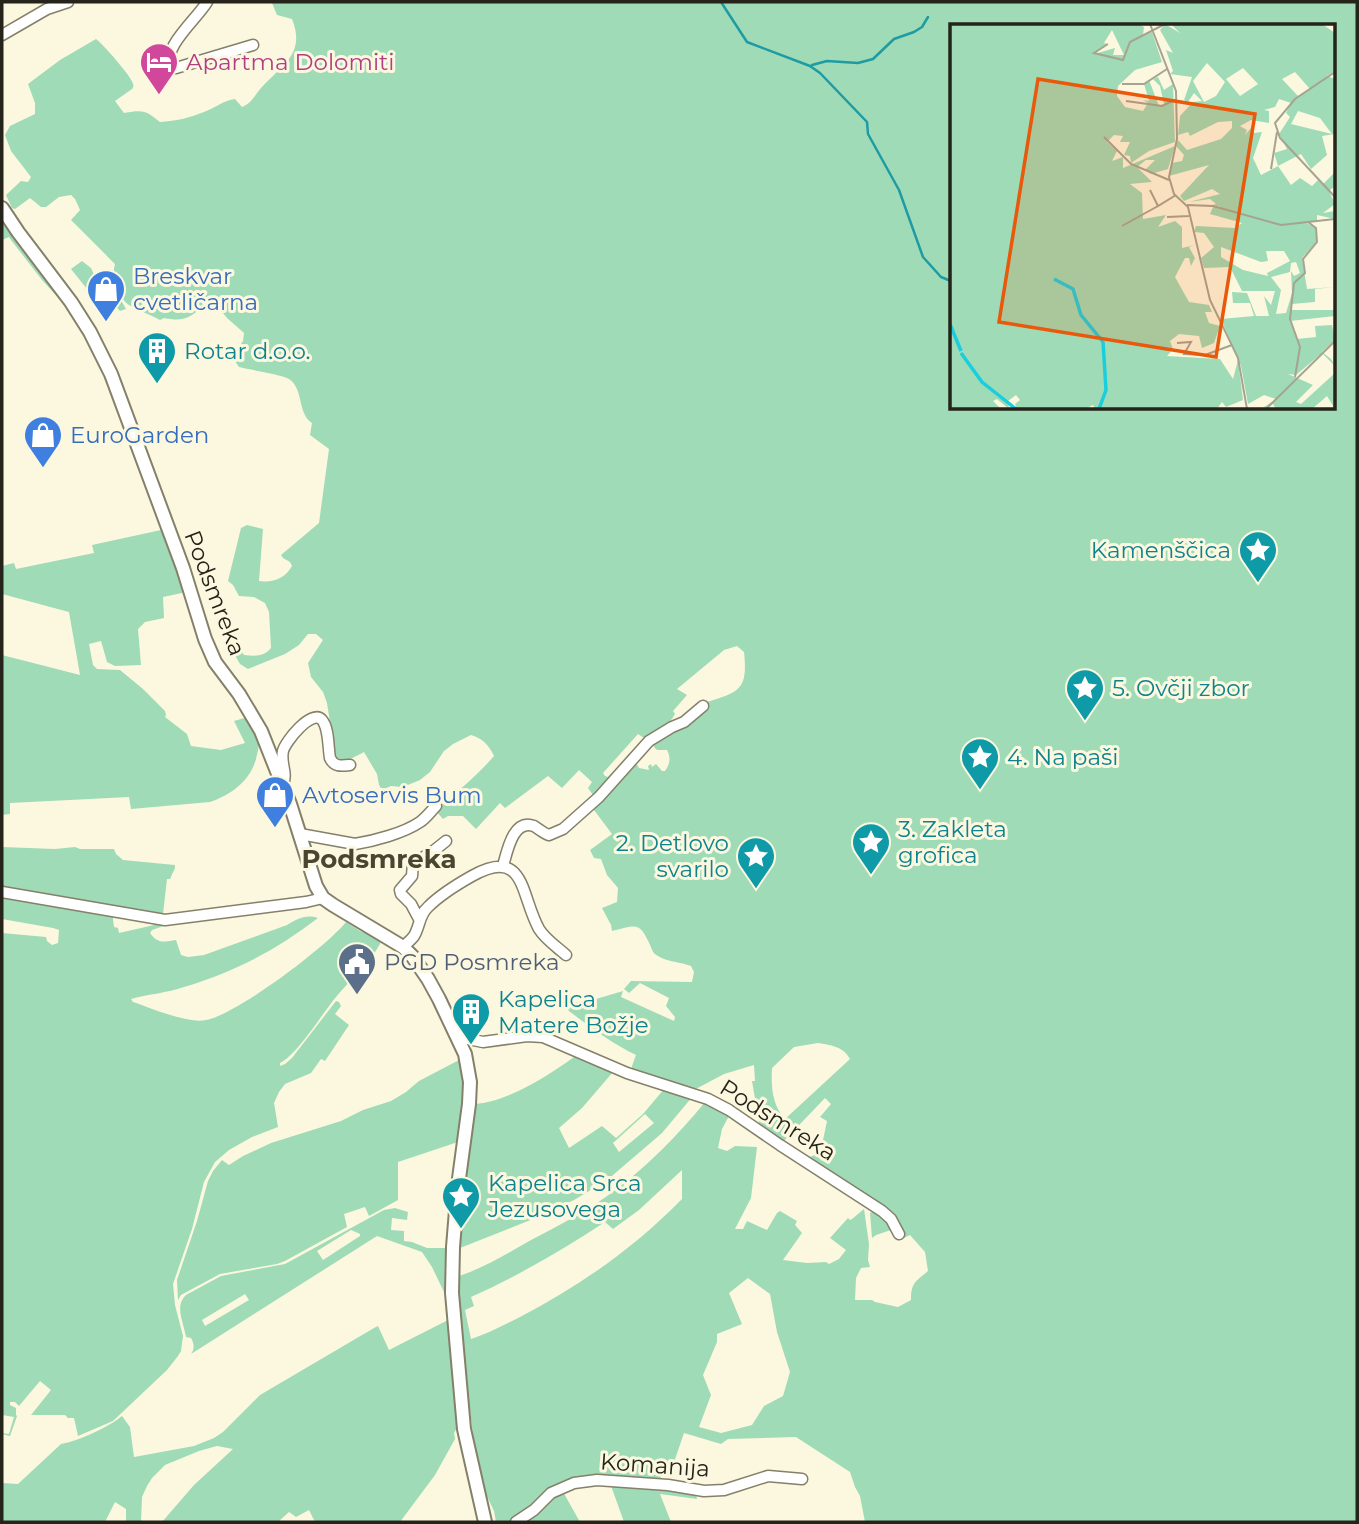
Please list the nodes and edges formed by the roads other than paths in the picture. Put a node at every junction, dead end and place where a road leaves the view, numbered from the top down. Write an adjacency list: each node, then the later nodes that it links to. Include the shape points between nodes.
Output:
1 (68, 2): 3 (street)
2 (207, 2): 4 (street, via 181,34 170,55 170,68)
3 (2, 35)
4 (253, 45)
5 (2, 208): 8 (street, Podsmreka, via 96,343 123,405 215,662 261,731)
6 (703, 706): 12 (street, via 649,741 563,829 549,835 536,827 520,827)
7 (349, 765): 8 (street, via 332,762 324,724 312,717 284,747)
8 (283, 784): 10 (street, Podsmreka)
9 (436, 806): 10 (street, via 409,828 363,843)
10 (300, 834): 14 (street, Podsmreka)
11 (446, 841): 15 (street, via 413,863 412,876 400,890)
12 (503, 866): 15 (street, via 495,865 455,886); 17 (street, via 518,877 539,929)
13 (2, 892): 14 (street, via 164,920)
14 (323, 898): 16 (street)
15 (419, 919): 16 (street, via 416,932)
16 (402, 947): 18 (street, via 420,967)
17 (566, 955)
18 (458, 1038): 19 (street, Podsmreka, via 483,1042 543,1037 627,1073 708,1099 882,1211); 21 (street, via 470,1082 453,1247 453,1293 464,1429)
19 (899, 1234)
20 (802, 1479): 22 (street, Komanija, via 768,1476 704,1492 597,1480 574,1483 551,1493)
21 (485, 1522)
22 (516, 1522)

